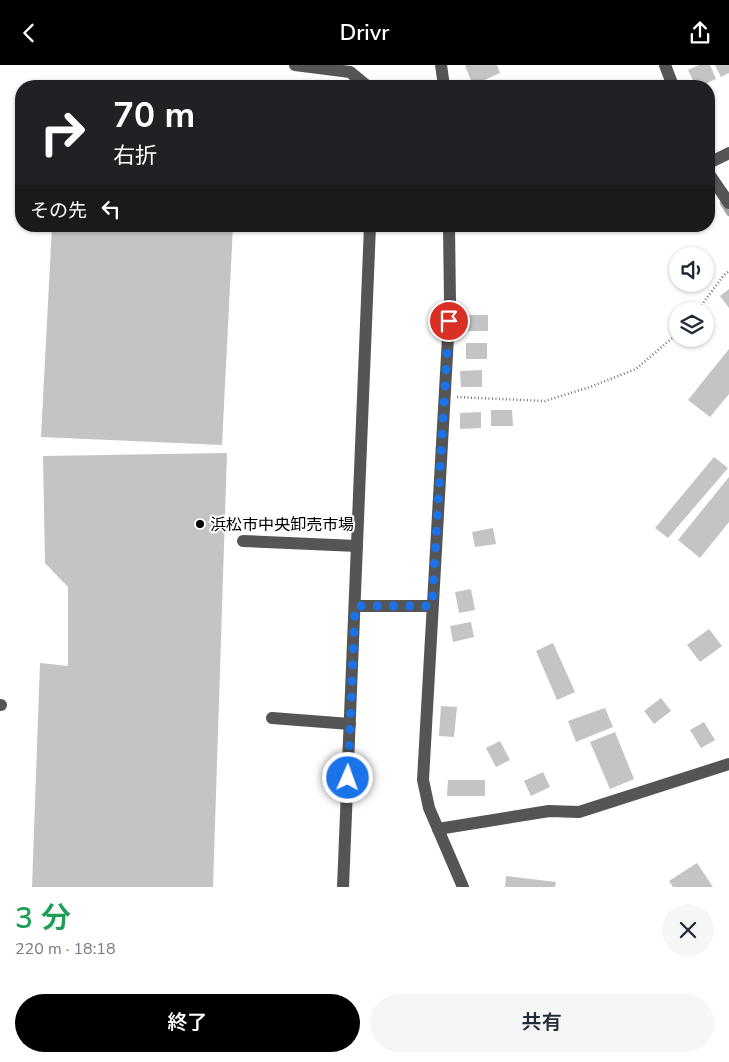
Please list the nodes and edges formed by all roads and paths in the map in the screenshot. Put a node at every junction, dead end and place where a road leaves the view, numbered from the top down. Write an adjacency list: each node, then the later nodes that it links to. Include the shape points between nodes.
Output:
1 (295, 65): 4 (street, via 350,71)
2 (441, 65): 5 (street)
3 (665, 65): 6 (street)
4 (360, 80)
5 (443, 80)
6 (671, 80)
7 (729, 153): 8 (street)
8 (715, 160)
9 (715, 182): 10 (street)
10 (729, 203)
11 (370, 232): 18 (street)
12 (449, 232): 16 (street)
13 (729, 271): 14 (path)
14 (704, 302)
15 (669, 341): 16 (path, via 636,369 545,401)
16 (446, 397): 20 (street)
17 (243, 541): 18 (street)
18 (357, 546): 19 (street)
19 (355, 606): 20 (street); 22 (street)
20 (432, 606): 24 (street, via 423,780)
21 (272, 718): 22 (street)
22 (350, 723): 25 (street)
23 (729, 764): 24 (street, via 578,812 549,811)
24 (438, 829): 26 (street)
25 (343, 887)
26 (463, 887)

